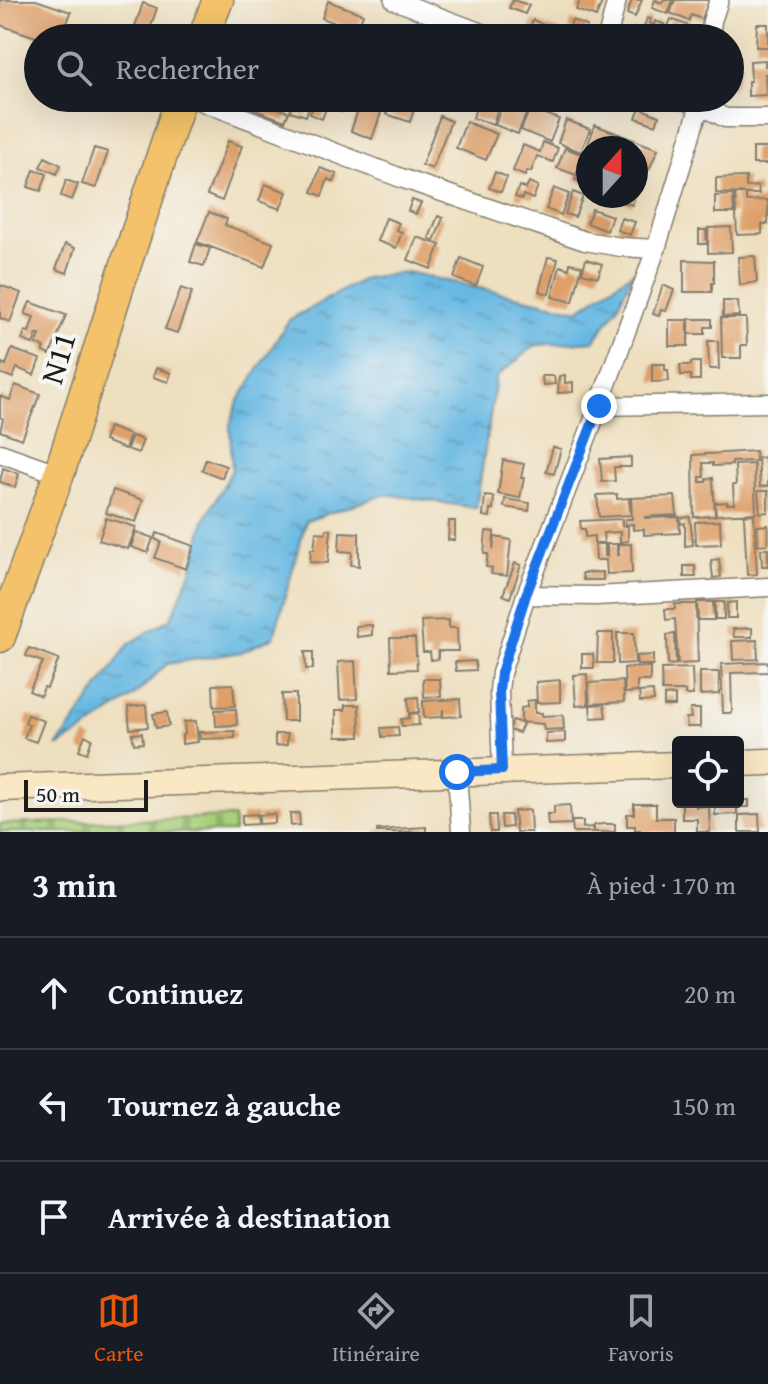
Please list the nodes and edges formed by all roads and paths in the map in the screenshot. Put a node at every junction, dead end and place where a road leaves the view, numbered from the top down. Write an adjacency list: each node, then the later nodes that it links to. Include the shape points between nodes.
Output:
1 (218, 0): 5 (main road)
2 (394, 0): 6 (street)
3 (617, 0): 7 (street)
4 (719, 0): 8 (street)
5 (209, 24)
6 (458, 24)
7 (611, 24)
8 (712, 24)
9 (176, 112): 18 (main road, N11)
10 (229, 112): 14 (street, via 585,241)
11 (699, 112): 14 (street)
12 (717, 112): 13 (street, via 725,118)
13 (768, 118)
14 (656, 249): 16 (street)
15 (768, 403): 16 (street)
16 (599, 406): 20 (street)
17 (0, 453): 18 (street)
18 (59, 474): 21 (main road, N11)
19 (768, 587): 20 (street)
20 (526, 595): 25 (street, via 499,682)
21 (0, 637)
22 (768, 762): 23 (street)
23 (744, 763)
24 (672, 765): 25 (street)
25 (502, 770): 26 (street)
26 (457, 772): 27 (street); 28 (street)
27 (0, 788)
28 (461, 832)

